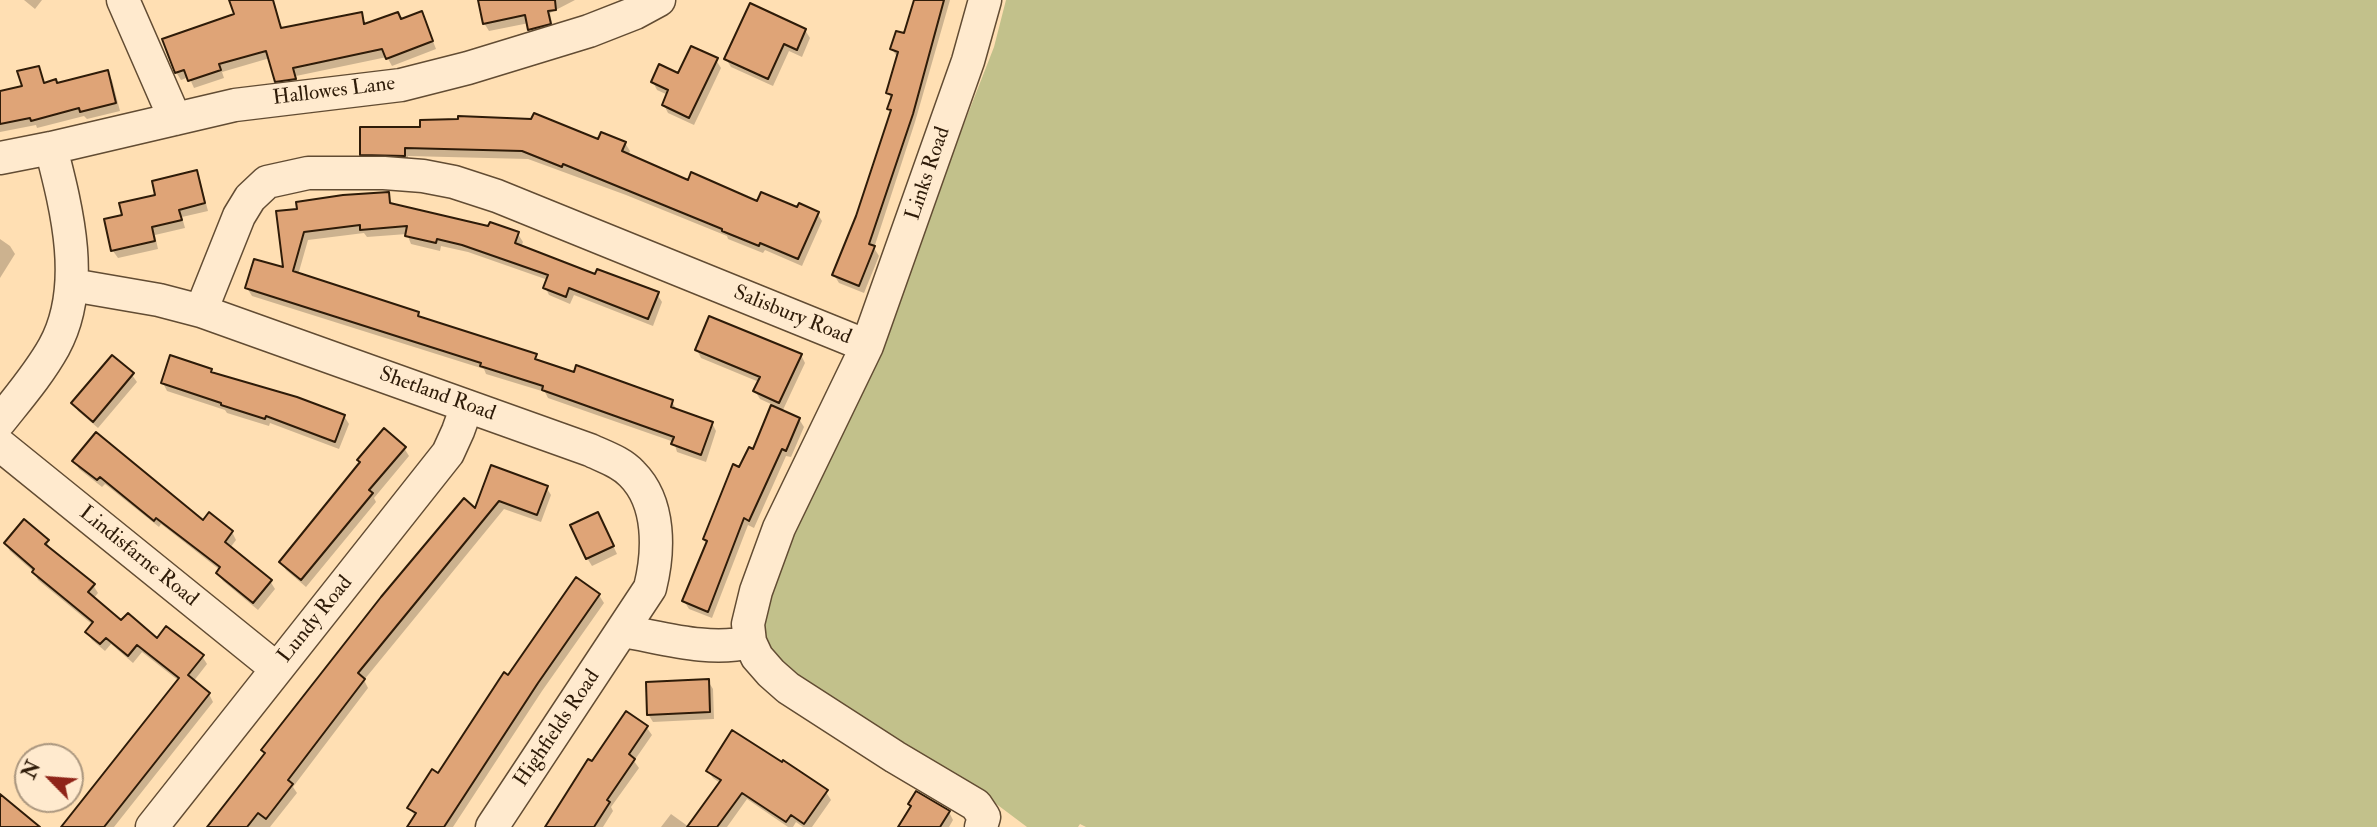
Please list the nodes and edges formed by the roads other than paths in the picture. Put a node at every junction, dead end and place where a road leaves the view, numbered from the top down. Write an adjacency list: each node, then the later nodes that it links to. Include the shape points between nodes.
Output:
1 (123, 0): 4 (street)
2 (659, 0): 4 (street, Hallowes Lane, via 589,31 455,72 401,85 248,103)
3 (985, 0): 9 (street, Links Road, via 968,61)
4 (175, 119): 5 (street, Hallowes Lane)
5 (51, 148): 6 (street, Hallowes Lane); 7 (street, via 68,233)
6 (0, 158)
7 (72, 285): 8 (street, Shetland Road); 11 (street, via 67,315 54,346)
8 (201, 311): 9 (street, Salisbury Road, via 239,216 267,182 308,173 384,173 454,182 497,196); 10 (street, Shetland Road)
9 (867, 346): 14 (street, Salisbury Road, via 779,528 756,592 748,624)
10 (467, 405): 13 (street, Shetland Road, via 619,463 643,488 653,515 656,563 650,588); 15 (street, Lundy Road, via 448,453)
11 (0, 421)
12 (0, 445): 15 (street, Lindisfarne Road)
13 (623, 631): 14 (street, via 707,645 732,647); 18 (street, Highfields Road)
14 (750, 642): 16 (street, via 771,673 788,688 976,805)
15 (277, 669): 17 (street, Lundy Road)
16 (982, 822)
17 (152, 827)
18 (492, 827)

